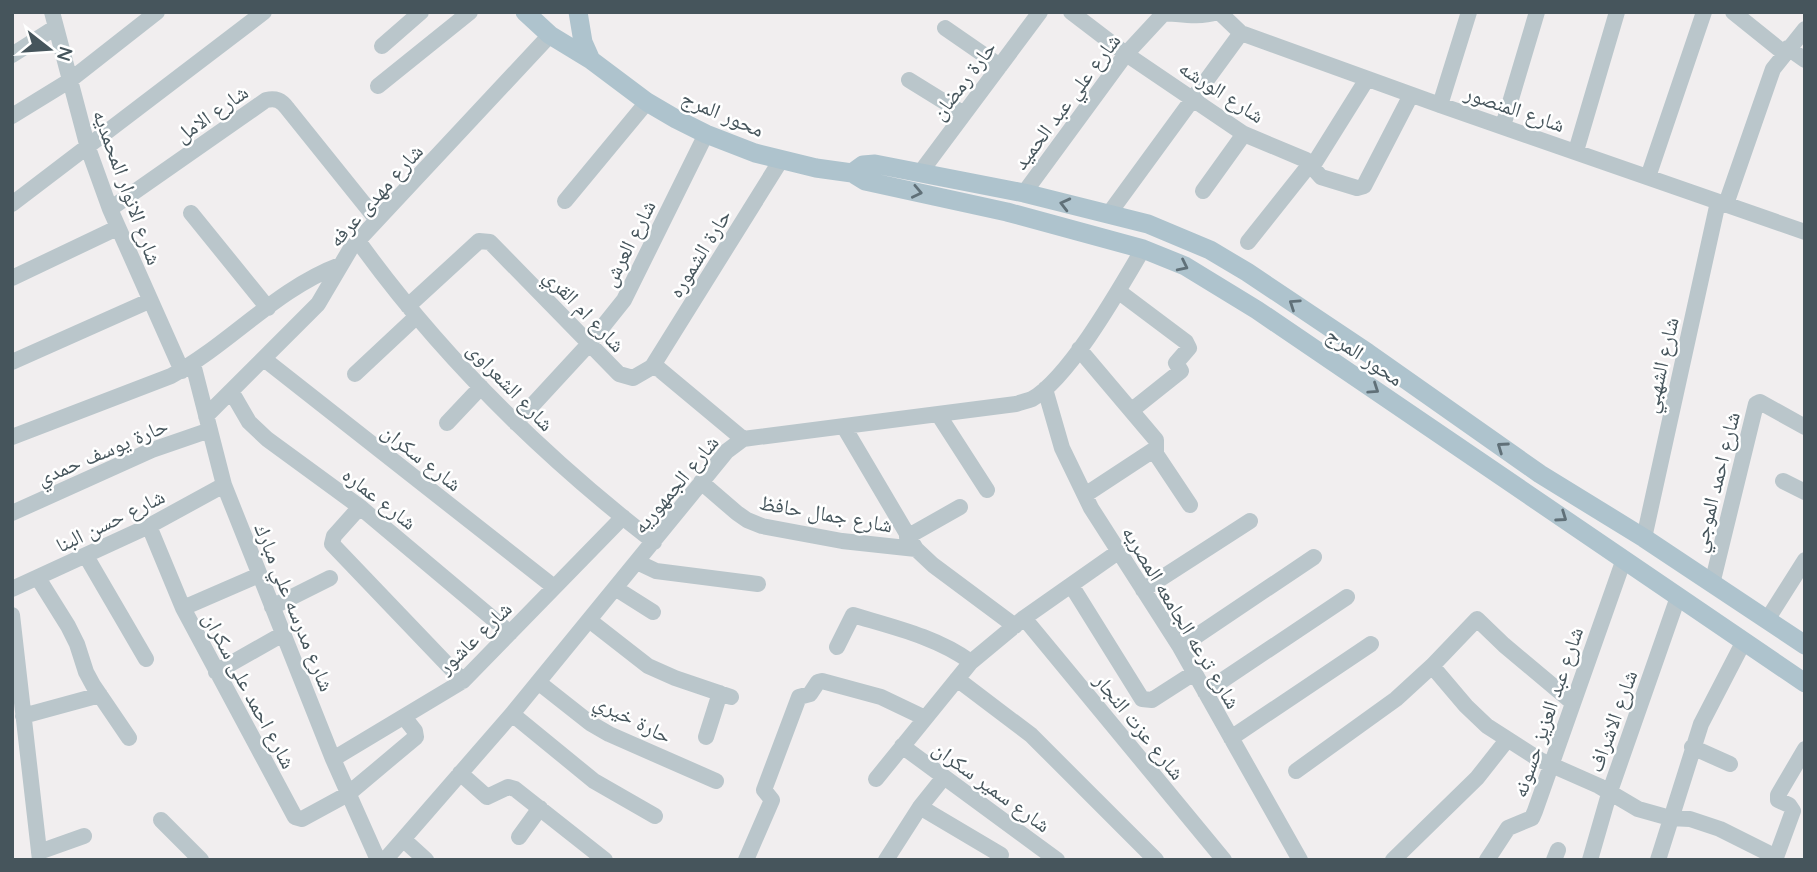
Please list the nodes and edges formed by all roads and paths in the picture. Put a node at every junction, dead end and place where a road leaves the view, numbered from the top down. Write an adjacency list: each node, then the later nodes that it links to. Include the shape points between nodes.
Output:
1 (157, 12): 30 (street)
2 (264, 12): 41 (street)
3 (421, 12): 21 (street)
4 (470, 12): 31 (street)
5 (525, 12): 20 (main road, محور المرج)
6 (578, 12): 25 (main road)
7 (1040, 12): 27 (street, حارة رمضان)
8 (1071, 12): 23 (street, شارع الورشه)
9 (1164, 12): 10 (street, شارع علي عبد الحميد, via 1192,16); 23 (street, شارع علي عبد الحميد)
10 (1218, 12): 19 (street, شارع المنصور)
11 (1469, 12): 35 (street)
12 (1537, 12): 38 (street)
13 (1616, 12): 42 (street)
14 (1704, 12): 47 (street)
15 (1733, 12): 22 (street)
16 (54, 20): 24 (street); 30 (street, شارع الانوار المحمديه)
17 (945, 28): 27 (street)
18 (1805, 29): 22 (street, شارع الشهبي)
19 (1241, 33): 28 (street, شارع المنصور); 33 (street)
20 (550, 35): 25 (main road, محور المرج); 56 (street, شارع مهدى عرفه)
21 (382, 46)
22 (1786, 50): 26 (street); 51 (street, شارع الشهبي, via 1769,78)
23 (1126, 54): 33 (street, شارع الورشه); 49 (street, شارع علي عبد الحميد)
24 (12, 55)
25 (591, 60): 34 (main road, محور المرج)
26 (1805, 60)
27 (1000, 66): 36 (street, حارة رمضان)
28 (1367, 79): 32 (street, شارع المنصور); 44 (street)
29 (909, 80): 36 (street)
30 (69, 81): 37 (street); 41 (street, شارع الانوار المحمديه)
31 (378, 86)
32 (1411, 95): 35 (street, شارع المنصور); 44 (street, شارع الورشه, via 1364,186 1318,176)
33 (1194, 98): 40 (street, شارع الورشه); 55 (street)
34 (647, 102): 39 (main road, محور المرج); 50 (street)
35 (1440, 105): 38 (street, شارع المنصور)
36 (964, 114): 46 (street, حارة رمضان)
37 (12, 116)
38 (1503, 126): 42 (street, شارع المنصور)
39 (706, 134): 43 (main road, محور المرج); 68 (street, شارع العرش, via 624,300)
40 (1244, 134): 44 (street, شارع الورشه); 48 (street)
41 (88, 148): 52 (street); 53 (street, شارع الانوار المحمديه)
42 (1576, 151): 47 (street, شارع المنصور)
43 (781, 160): 45 (main road, محور المرج); 73 (street, حارة الشموره)
44 (1311, 166): 60 (street)
45 (852, 173): 46 (main road, محور المرج, via 869,164); 61 (main road, محور المرج, one-way to 61, via 865,181 1007,212)
46 (920, 173): 49 (main road, محور المرج)
47 (1648, 177): 51 (street, شارع المنصور)
48 (1203, 191)
49 (1024, 194): 55 (main road, محور المرج, one-way to 49)
50 (565, 201)
51 (1722, 203): 58 (street, شارع المنصور); 101 (street, شارع الشهبي)
52 (12, 204)
53 (110, 209): 56 (street, شارع الامل, via 267,100 275,99); 57 (street, شارع الانوار المحمديه)
54 (191, 213): 66 (street)
55 (1108, 215): 101 (main road, محور المرج, one-way to 55, via 1540,474 1229,260 1170,232)
56 (377, 220): 59 (street, شارع مهدى عرفه)
57 (117, 228): 63 (street); 65 (street, شارع الانوار المحمديه)
58 (1805, 232)
59 (358, 241): 62 (street, شارع مهدى عرفه); 67 (street, شارع الشعراوى)
60 (1248, 242)
61 (1143, 249): 64 (street, شارع الجمهوريه); 107 (main road, محور المرج, one-way to 107, via 1185,266 1257,310)
62 (340, 265): 66 (street, via 319,273); 70 (street, شارع مهدى عرفه, via 318,304)
63 (12, 278)
64 (1118, 291): 69 (street, شارع الجمهوريه); 78 (street, via 1189,348 1176,363 1181,371)
65 (149, 301): 71 (street); 72 (street, شارع الانوار المحمديه)
66 (268, 308): 72 (street)
67 (412, 311): 68 (street, شارع ام القري, via 485,240); 74 (street); 75 (street, شارع الشعراوى)
68 (589, 345): 73 (street, شارع ام القري, via 623,377 633,378); 82 (street, شارع العرش)
69 (1079, 349): 76 (street, شارع الجمهوريه); 78 (street)
70 (264, 359): 77 (street, شارع مهدى عرفه); 116 (street, شارع سكران)
71 (12, 362)
72 (188, 367): 80 (street, شارع مدرسه علي مبارك); 85 (street)
73 (652, 367): 86 (street)
74 (355, 374)
75 (481, 387): 81 (street); 82 (street, شارع الشعراوى)
76 (1045, 388): 79 (street, شارع الجمهوريه, via 1031,400 1016,404); 93 (street, شارع ترعه الجامعه المصريه, via 1062,448)
77 (231, 391): 80 (street, شارع مهدى عرفه); 95 (street, شارع عماره, via 249,422 267,439)
78 (1132, 410): 87 (street, via 1156,440)
79 (938, 414): 83 (street, شارع الجمهوريه); 91 (street)
80 (208, 423): 90 (street, شارع مدرسه علي مبارك); 97 (street, حارة يوسف حمدي)
81 (447, 423)
82 (516, 423): 98 (street, شارع الشعراوى)
83 (844, 427): 86 (street, شارع الجمهوريه); 103 (street)
84 (1805, 427): 114 (street, شارع احمد الموجي, via 1760,402 1756,404)
85 (12, 436)
86 (743, 439): 89 (street, شارع الجمهوريه, via 726,451)
87 (1155, 449): 93 (street); 94 (street)
88 (1783, 481): 92 (street)
89 (701, 482): 102 (street, شارع الجمهوريه); 103 (street, شارع جمال حافظ, via 737,513 762,526 866,545)
90 (224, 485): 100 (street, شارع حسن البنا); 110 (street, شارع مدرسه علي مبارك)
91 (987, 490)
92 (1805, 492)
93 (1085, 495): 104 (street, شارع ترعه الجامعه المصريه)
94 (1190, 505)
95 (360, 507): 129 (street, شارع عماره); 142 (street, via 332,544)
96 (960, 507): 103 (street, شارع جمال حافظ)
97 (12, 513)
98 (623, 517): 102 (street, شارع الشعراوى); 116 (street, شارع عاشور)
99 (1250, 521): 119 (street)
100 (149, 526): 105 (street, شارع حسن البنا); 123 (street, شارع احمد على سكران)
101 (1644, 538): 114 (main road, محور المرج)
102 (654, 542): 109 (street, شارع الجمهوريه)
103 (911, 543): 128 (street, شارع عزت النجار, via 933,565)
104 (1118, 552): 115 (street); 119 (street, شارع ترعه الجامعه المصريه)
105 (86, 556): 111 (street, شارع حسن البنا); 136 (street)
106 (1314, 557): 134 (street)
107 (1624, 559): 121 (main road, محور المرج); 147 (street, شارع عبد العزيز حسونه)
108 (1805, 560): 127 (street)
109 (637, 562): 113 (street, via 656,571); 117 (street, شارع الجمهوريه)
110 (259, 575): 122 (street, شارع مدرسه علي مبارك); 123 (street)
111 (38, 578): 118 (street, شارع حسن البنا); 146 (street, via 68,626)
112 (330, 578): 122 (street)
113 (758, 584)
114 (1712, 584): 127 (main road, محور المرج)
115 (1071, 585): 128 (street); 140 (street, via 1142,699 1152,700)
116 (554, 587): 129 (street, شارع عاشور)
117 (615, 588): 124 (street); 126 (street, شارع الجمهوريه)
118 (12, 589)
119 (1143, 590): 134 (street, شارع ترعه الجامعه المصريه)
120 (1347, 597): 145 (street)
121 (1678, 597): 131 (main road, محور المرج); 168 (street, شارع الاشراف)
122 (272, 607): 130 (street, شارع مدرسه علي مبارك)
123 (183, 608): 139 (street, شارع احمد على سكران)
124 (653, 612)
125 (12, 615): 149 (street)
126 (589, 620): 143 (street, شارع الجمهوريه); 152 (street, via 648,666 725,695)
127 (1767, 620): 133 (main road, محور المرج)
128 (1020, 622): 137 (street); 190 (street, شارع عزت النجار)
129 (510, 633): 142 (street, شارع عاشور)
130 (283, 634): 139 (street); 159 (street, شارع مدرسه علي مبارك)
131 (1744, 641): 144 (main road, محور المرج); 157 (street)
132 (1371, 644): 154 (street)
133 (1805, 645)
134 (1180, 647): 140 (street, شارع ترعه الجامعه المصريه)
135 (837, 648): 137 (street, via 853,615 932,640)
136 (146, 660)
137 (971, 662): 141 (street)
138 (1432, 666): 147 (street, via 1477,620); 155 (street, via 1466,706); 162 (street, via 1396,699)
139 (216, 672): 167 (street, شارع احمد على سكران, via 295,817 302,819)
140 (1194, 673): 145 (street, شارع ترعه الجامعه المصريه)
141 (957, 679): 151 (street); 189 (street, via 1031,734)
142 (463, 681): 150 (street, شارع عاشور)
143 (538, 682): 148 (street, شارع الجمهوريه); 166 (street, حارة خيري, via 609,734)
144 (1805, 682)
145 (1205, 692): 154 (street, شارع ترعه الجامعه المصريه)
146 (100, 695): 149 (street); 153 (street)
147 (1572, 702): 161 (street, شارع عبد العزيز حسونه)
148 (512, 714): 163 (street, شارع الجمهوريه); 171 (street, via 594,780)
149 (23, 716): 178 (street)
150 (404, 717): 159 (street, شارع عاشور); 167 (street, via 416,737)
151 (925, 718): 156 (street); 186 (street, via 881,697 822,681 810,694 799,697 764,790 772,800)
152 (706, 737)
153 (130, 738)
154 (1231, 738): 181 (street, شارع ترعه الجامعه المصريه)
155 (1507, 740): 161 (street); 191 (street, via 1476,778)
156 (902, 746): 164 (street, شارع سمير سكران); 165 (street)
157 (1692, 747): 160 (street); 172 (street)
158 (1805, 749): 179 (street, via 1778,795 1793,811)
159 (333, 759): 167 (street, شارع مدرسه علي مبارك)
160 (1730, 764)
161 (1550, 765): 168 (street); 192 (street, شارع عبد العزيز حسونه, via 1532,818 1508,828)
162 (1296, 771)
163 (460, 773): 170 (street, via 485,796 513,788); 176 (street, شارع الجمهوريه)
164 (944, 777): 169 (street); 188 (street, شارع سمير سكران)
165 (876, 779)
166 (716, 781)
167 (348, 794): 183 (street, شارع مدرسه علي مبارك)
168 (1609, 794): 172 (street); 193 (street, شارع الاشراف)
169 (920, 807): 177 (street); 187 (street)
170 (540, 808): 175 (street); 180 (street)
171 (654, 816)
172 (1670, 818): 179 (street, via 1720,829); 194 (street)
173 (161, 820): 182 (street)
174 (84, 836): 178 (street)
175 (519, 837)
176 (404, 840): 184 (street, شارع الجمهوريه); 185 (street)
177 (1001, 855)
178 (39, 856)
179 (1776, 858)
180 (605, 859)
181 (1298, 859)
182 (201, 860)
183 (377, 860)
184 (385, 860)
185 (426, 860)
186 (746, 860)
187 (886, 860)
188 (1057, 860)
189 (1156, 860)
190 (1224, 860)
191 (1393, 860)
192 (1487, 860)
193 (1590, 860)
194 (1658, 860)

